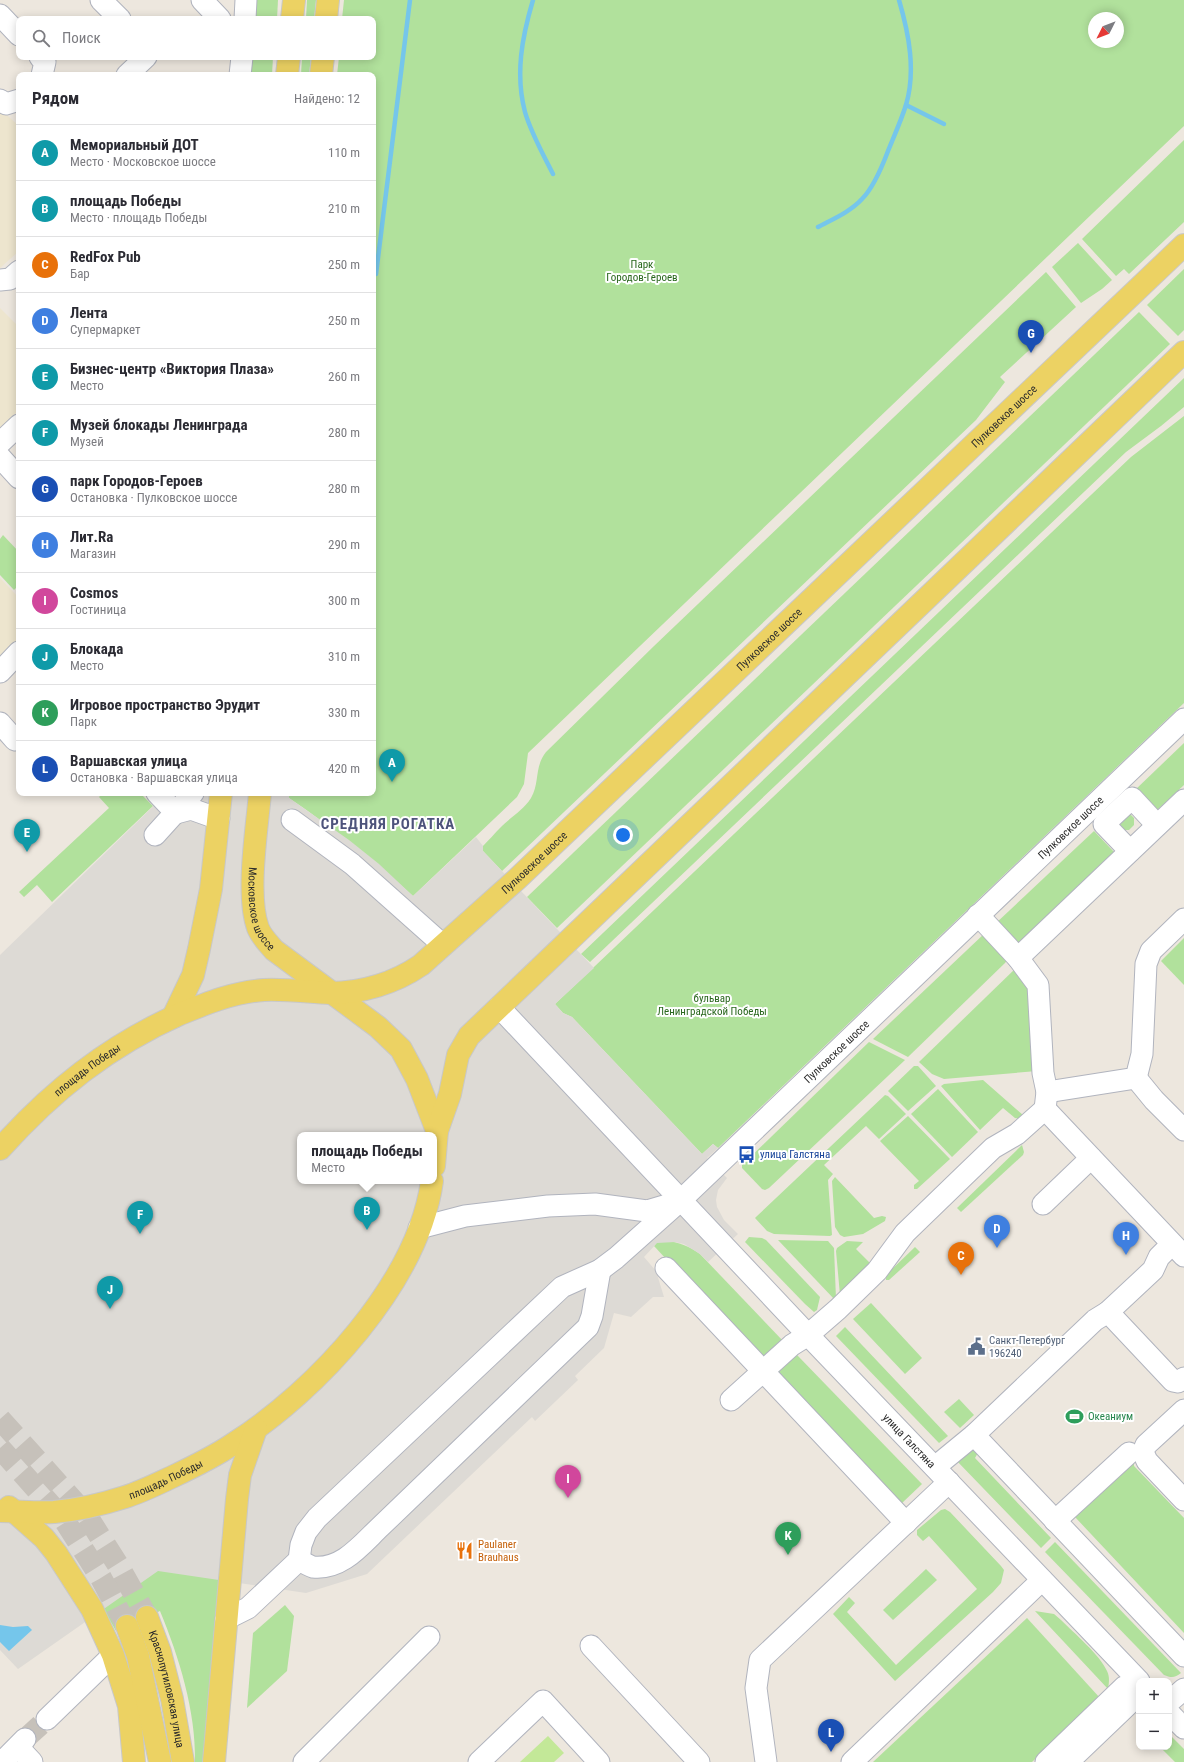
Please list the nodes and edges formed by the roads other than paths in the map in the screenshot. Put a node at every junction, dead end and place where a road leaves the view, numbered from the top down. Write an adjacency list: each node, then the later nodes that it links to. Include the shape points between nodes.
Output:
1 (202, 0): 8 (street)
2 (246, 0): 9 (street)
3 (294, 0): 10 (main road)
4 (328, 0): 11 (main road)
5 (104, 1): 7 (street)
6 (0, 15): 12 (street)
7 (117, 16)
8 (217, 16)
9 (245, 16)
10 (292, 16)
11 (326, 16)
12 (16, 32)
13 (43, 60): 18 (street, via 45,62)
14 (143, 60): 19 (street)
15 (242, 60): 20 (street)
16 (289, 60): 21 (main road)
17 (323, 60): 22 (main road)
18 (43, 72)
19 (130, 72)
20 (240, 72)
21 (287, 72)
22 (321, 72)
23 (0, 100): 24 (street, via 6,104)
24 (16, 101)
25 (1184, 245): 51 (main road, Пулковское шоссе, via 517,879)
26 (16, 274): 27 (street, via 10,279)
27 (0, 280)
28 (1184, 352): 54 (main road)
29 (16, 428): 30 (street)
30 (0, 443)
31 (0, 457): 32 (street)
32 (16, 475)
33 (16, 655): 34 (street)
34 (0, 672)
35 (1184, 719): 49 (street, Пулковское шоссе)
36 (0, 723): 37 (street)
37 (11, 742)
38 (160, 796): 43 (street)
39 (190, 796): 43 (street)
40 (221, 796): 44 (main road)
41 (260, 796): 53 (main road, Московское шоссе, via 253,896 258,929 274,950)
42 (1184, 800): 46 (street)
43 (176, 813): 44 (street, via 191,809); 47 (street)
44 (219, 819): 55 (main road, via 211,889 198,955 193,975)
45 (292, 820): 51 (street, via 352,864)
46 (1157, 825): 48 (street); 48 (street, via 1132,798 1104,824)
47 (155, 835)
48 (1130, 851): 52 (street)
49 (978, 915): 52 (street); 63 (street, Пулковское шоссе)
50 (1184, 920): 56 (street, via 1151,951 1148,957 1142,1054)
51 (443, 946): 53 (main road, Пулковское шоссе, via 408,974 390,982)
52 (1018, 958): 57 (street, via 1038,985)
53 (332, 993): 55 (main road, площадь Победы, via 263,990 210,1001); 59 (main road, via 378,1027 401,1049 417,1079)
54 (499, 1007): 59 (main road, via 479,1026 458,1055 450,1094); 63 (street)
55 (173, 1017): 60 (main road, площадь Победы, via 118,1046 94,1063 41,1107)
56 (1136, 1078): 57 (street); 58 (street)
57 (1046, 1101): 61 (street); 70 (street, via 1017,1134 994,1148 905,1233 877,1271)
58 (1184, 1130)
59 (437, 1131)
60 (0, 1149)
61 (1091, 1158): 64 (street); 66 (street)
62 (431, 1184): 65 (main road, площадь Победы)
63 (680, 1201): 65 (street, via 647,1211 595,1204 548,1206 465,1216); 68 (street, Пулковское шоссе); 70 (street, улица Галстяна)
64 (1044, 1204)
65 (419, 1228): 75 (main road, площадь Победы, via 389,1287 353,1338 313,1380)
66 (1178, 1250): 69 (street, via 1159,1257 1153,1270)
67 (666, 1268): 71 (street)
68 (600, 1270): 83 (street, Пулковское шоссе, via 562,1287 317,1518 306,1532); 83 (street, via 588,1327 369,1538 347,1559 330,1566 312,1567)
69 (1108, 1312): 72 (street, via 1173,1381 1178,1382); 76 (street, via 1095,1320)
70 (808, 1335): 71 (street, via 792,1345); 78 (street, улица Галстяна)
71 (763, 1372): 73 (street); 82 (street)
72 (1184, 1378)
73 (731, 1400)
74 (1184, 1410): 79 (street, via 1146,1445 1143,1452 1147,1461)
75 (256, 1429): 80 (main road, площадь Победы, via 205,1461 127,1497 54,1512); 86 (main road, via 240,1475 236,1499)
76 (974, 1435): 78 (street); 81 (street)
77 (1129, 1453): 81 (street)
78 (942, 1475): 82 (street); 84 (street, улица Галстяна)
79 (1184, 1500)
80 (4, 1507): 90 (main road, via 44,1538 56,1553 92,1609)
81 (1056, 1521): 91 (street)
82 (906, 1523): 110 (street, via 760,1660 756,1688)
83 (299, 1560): 86 (street, via 248,1608)
84 (1042, 1580): 92 (street, улица Галстяна); 111 (street)
85 (146, 1617): 105 (main road, Краснопутиловская улица, via 160,1652 172,1699)
86 (226, 1619): 106 (main road)
87 (127, 1626): 104 (main road, Краснопутиловская улица, via 138,1656)
88 (429, 1637): 107 (street)
89 (591, 1646): 109 (street)
90 (113, 1655): 98 (street); 103 (main road, via 128,1706)
91 (1184, 1656)
92 (1136, 1680)
93 (1136, 1684): 112 (street, via 1124,1687)
94 (1184, 1689): 96 (street)
95 (1136, 1692): 113 (street, via 1134,1698)
96 (1172, 1699)
97 (1171, 1714): 99 (street)
98 (47, 1718)
99 (1184, 1728)
100 (484, 1760): 108 (street, via 544,1701)
101 (2, 1762): 102 (street, via 22,1743)
102 (32, 1762)
103 (134, 1762)
104 (160, 1762)
105 (183, 1762)
106 (214, 1762)
107 (304, 1762)
108 (599, 1762)
109 (699, 1762)
110 (766, 1762)
111 (852, 1762)
112 (1046, 1762)
113 (1068, 1762)

